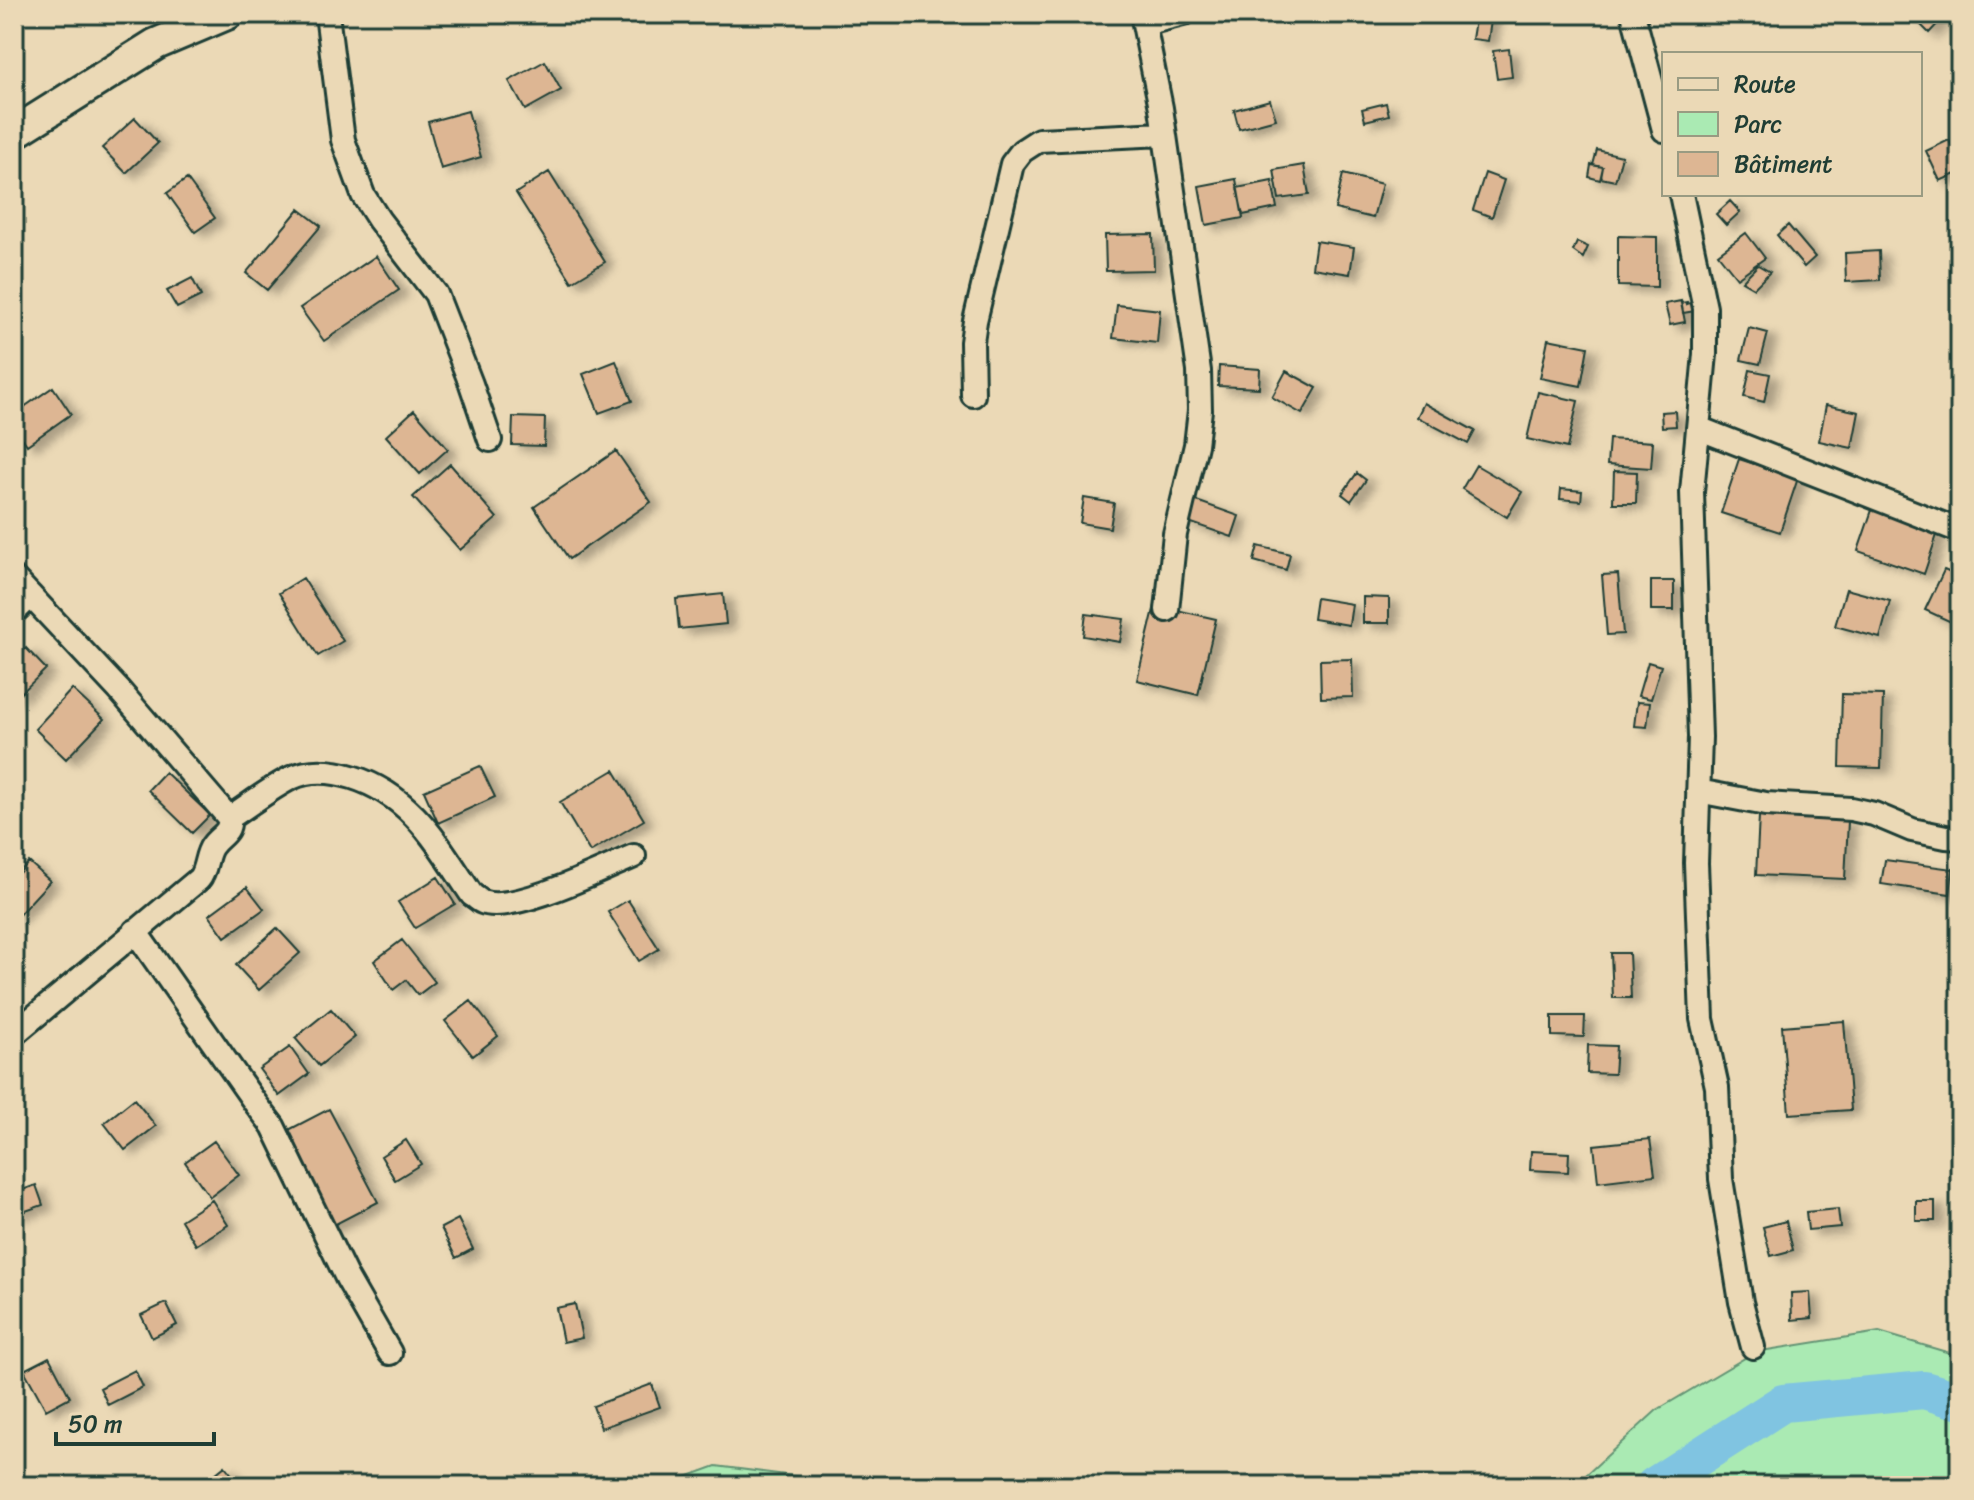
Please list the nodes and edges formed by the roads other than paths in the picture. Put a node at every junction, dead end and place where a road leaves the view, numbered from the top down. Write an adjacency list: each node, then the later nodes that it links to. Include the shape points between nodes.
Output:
1 (227, 14): 6 (main road)
2 (327, 14): 13 (street, via 343,140 363,195 436,294)
3 (1183, 14): 5 (street)
4 (1633, 14): 7 (street)
5 (1143, 19): 9 (street)
6 (192, 21): 8 (main road)
7 (1662, 123)
8 (14, 133)
9 (1164, 134): 11 (street, via 1039,140 1012,164 975,321); 17 (street, via 1192,316 1200,410 1175,534)
10 (1681, 196): 12 (street, via 1705,308)
11 (973, 395)
12 (1698, 428): 14 (street); 19 (street, via 1692,492)
13 (490, 440)
14 (1960, 531)
15 (14, 578): 16 (street)
16 (31, 596): 18 (street); 20 (street)
17 (1167, 610)
18 (14, 612)
19 (1698, 791): 21 (street, via 1766,804 1851,809 1912,830); 25 (street, via 1702,1019 1717,1087 1721,1179)
20 (229, 818): 22 (street, via 292,777 339,773 402,802 472,895 495,904 539,896); 23 (street, via 229,828 209,849 204,873)
21 (1960, 838)
22 (634, 856)
23 (135, 931): 24 (street); 26 (street, via 273,1126)
24 (14, 1034)
25 (1753, 1347)
26 (390, 1353)

